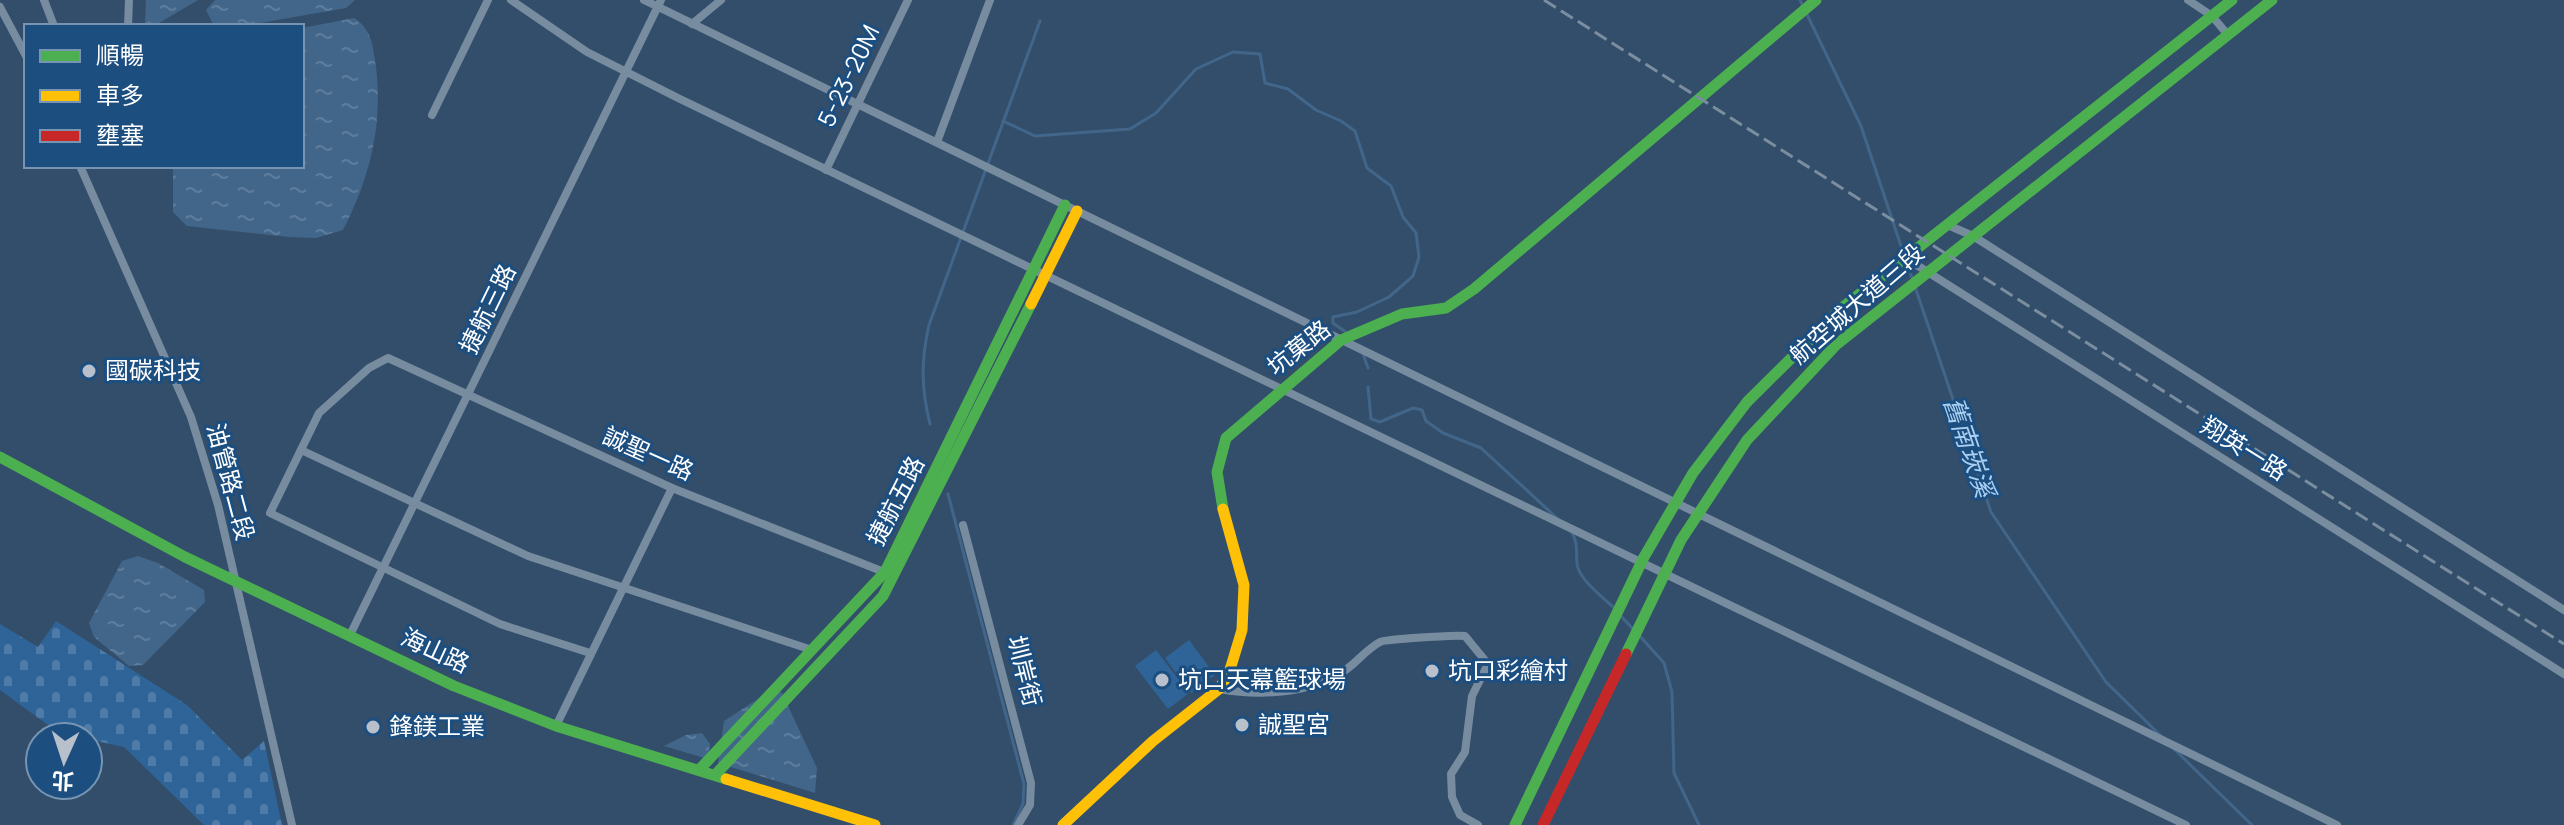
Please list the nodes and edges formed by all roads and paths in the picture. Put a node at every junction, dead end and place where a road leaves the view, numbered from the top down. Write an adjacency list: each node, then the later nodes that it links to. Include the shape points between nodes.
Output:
1 (44, 0): 16 (street)
2 (129, 0): 17 (street)
3 (488, 0): 23 (street)
4 (511, 0): 21 (street)
5 (644, 0): 13 (street)
6 (721, 0): 18 (street)
7 (908, 0): 22 (street, 5-23-20M)
8 (990, 0): 24 (street)
9 (1816, 0): 35 (street, 坑菓路, via 1474,289 1446,308 1402,314)
10 (2188, 0): 15 (street)
11 (2232, 0): 15 (street, 航空城大道三段)
12 (2272, 0): 19 (street, 航空城大道三段)
13 (659, 3): 18 (street); 21 (street, 捷航三路)
14 (0, 7): 20 (street)
15 (2212, 16): 19 (street); 29 (street, 航空城大道三段)
16 (53, 24)
17 (128, 24)
18 (692, 24): 22 (street)
19 (2228, 35): 30 (street, 航空城大道三段)
20 (24, 52)
21 (626, 72): 26 (street); 37 (street, 捷航三路)
22 (858, 104): 24 (street); 26 (street, 5-23-20M)
23 (432, 115)
24 (937, 142): 27 (street)
25 (81, 168): 49 (street, 油管路二段, via 191,417)
26 (826, 170): 32 (street)
27 (1065, 205): 28 (street); 32 (street, 捷航五路)
28 (1077, 211): 34 (street, 捷航五路); 35 (street)
29 (1950, 226): 30 (street, 翔英一路); 31 (street, 航空城大道三段)
30 (1973, 236): 33 (street, 航空城大道三段); 51 (street, 翔英一路)
31 (1904, 257): 33 (street, 翔英一路); 41 (street, 航空城大道三段, via 1770,377)
32 (1033, 267): 34 (street); 47 (street, 捷航五路)
33 (1927, 271): 43 (street, 航空城大道三段, via 1804,378 1747,440); 55 (street, 翔英一路)
34 (1045, 273): 36 (street); 47 (street, 捷航五路)
35 (1341, 340): 36 (street, 坑菓路); 41 (street)
36 (1281, 388): 45 (street); 56 (street, 坑菓路, via 1226,438 1216,458 1218,496 1245,593 1230,670)
37 (468, 395): 38 (street, 誠聖一路, via 388,358 369,368 319,413); 40 (street, 誠聖一路); 42 (street, 捷航三路)
38 (301, 450): 42 (street); 46 (street, via 270,513)
39 (0, 457): 49 (street, 海山路)
40 (672, 488): 47 (street, 誠聖一路); 50 (street)
41 (1675, 502): 43 (street); 45 (street, 航空城大道三段)
42 (415, 504): 46 (street, 捷航三路); 50 (street, via 528,556)
43 (1697, 512): 48 (street, 航空城大道三段); 68 (street)
44 (963, 525): 62 (street, 圳岸街, via 1031,783 1030,805)
45 (1641, 565): 48 (street); 65 (street, 航空城大道三段)
46 (384, 569): 52 (street, 捷航三路); 54 (street, via 500,624)
47 (891, 574): 53 (street, 捷航五路); 59 (street, 捷航五路, via 883,596)
48 (1664, 575): 66 (street, 航空城大道三段); 67 (street)
49 (235, 581): 52 (street, 海山路); 60 (street, 油管路二段)
50 (623, 586): 53 (street); 54 (street)
51 (2564, 610)
52 (350, 635): 57 (street, 海山路, via 454,686)
53 (812, 650): 58 (street, 捷航五路)
54 (590, 653): 57 (street)
55 (2564, 674)
56 (1220, 689): 63 (street, via 1155,740); 64 (street, via 1284,692 1340,674 1381,641 1465,636 1488,664 1472,696 1465,752 1451,774 1452,797 1460,815)
57 (556, 726): 58 (street, 海山路)
58 (699, 770): 59 (street, 海山路)
59 (715, 775): 61 (street, 海山路)
60 (292, 825)
61 (875, 825)
62 (1018, 825)
63 (1063, 825)
64 (1478, 825)
65 (1515, 825)
66 (1543, 825)
67 (2186, 825)
68 (2337, 825)

